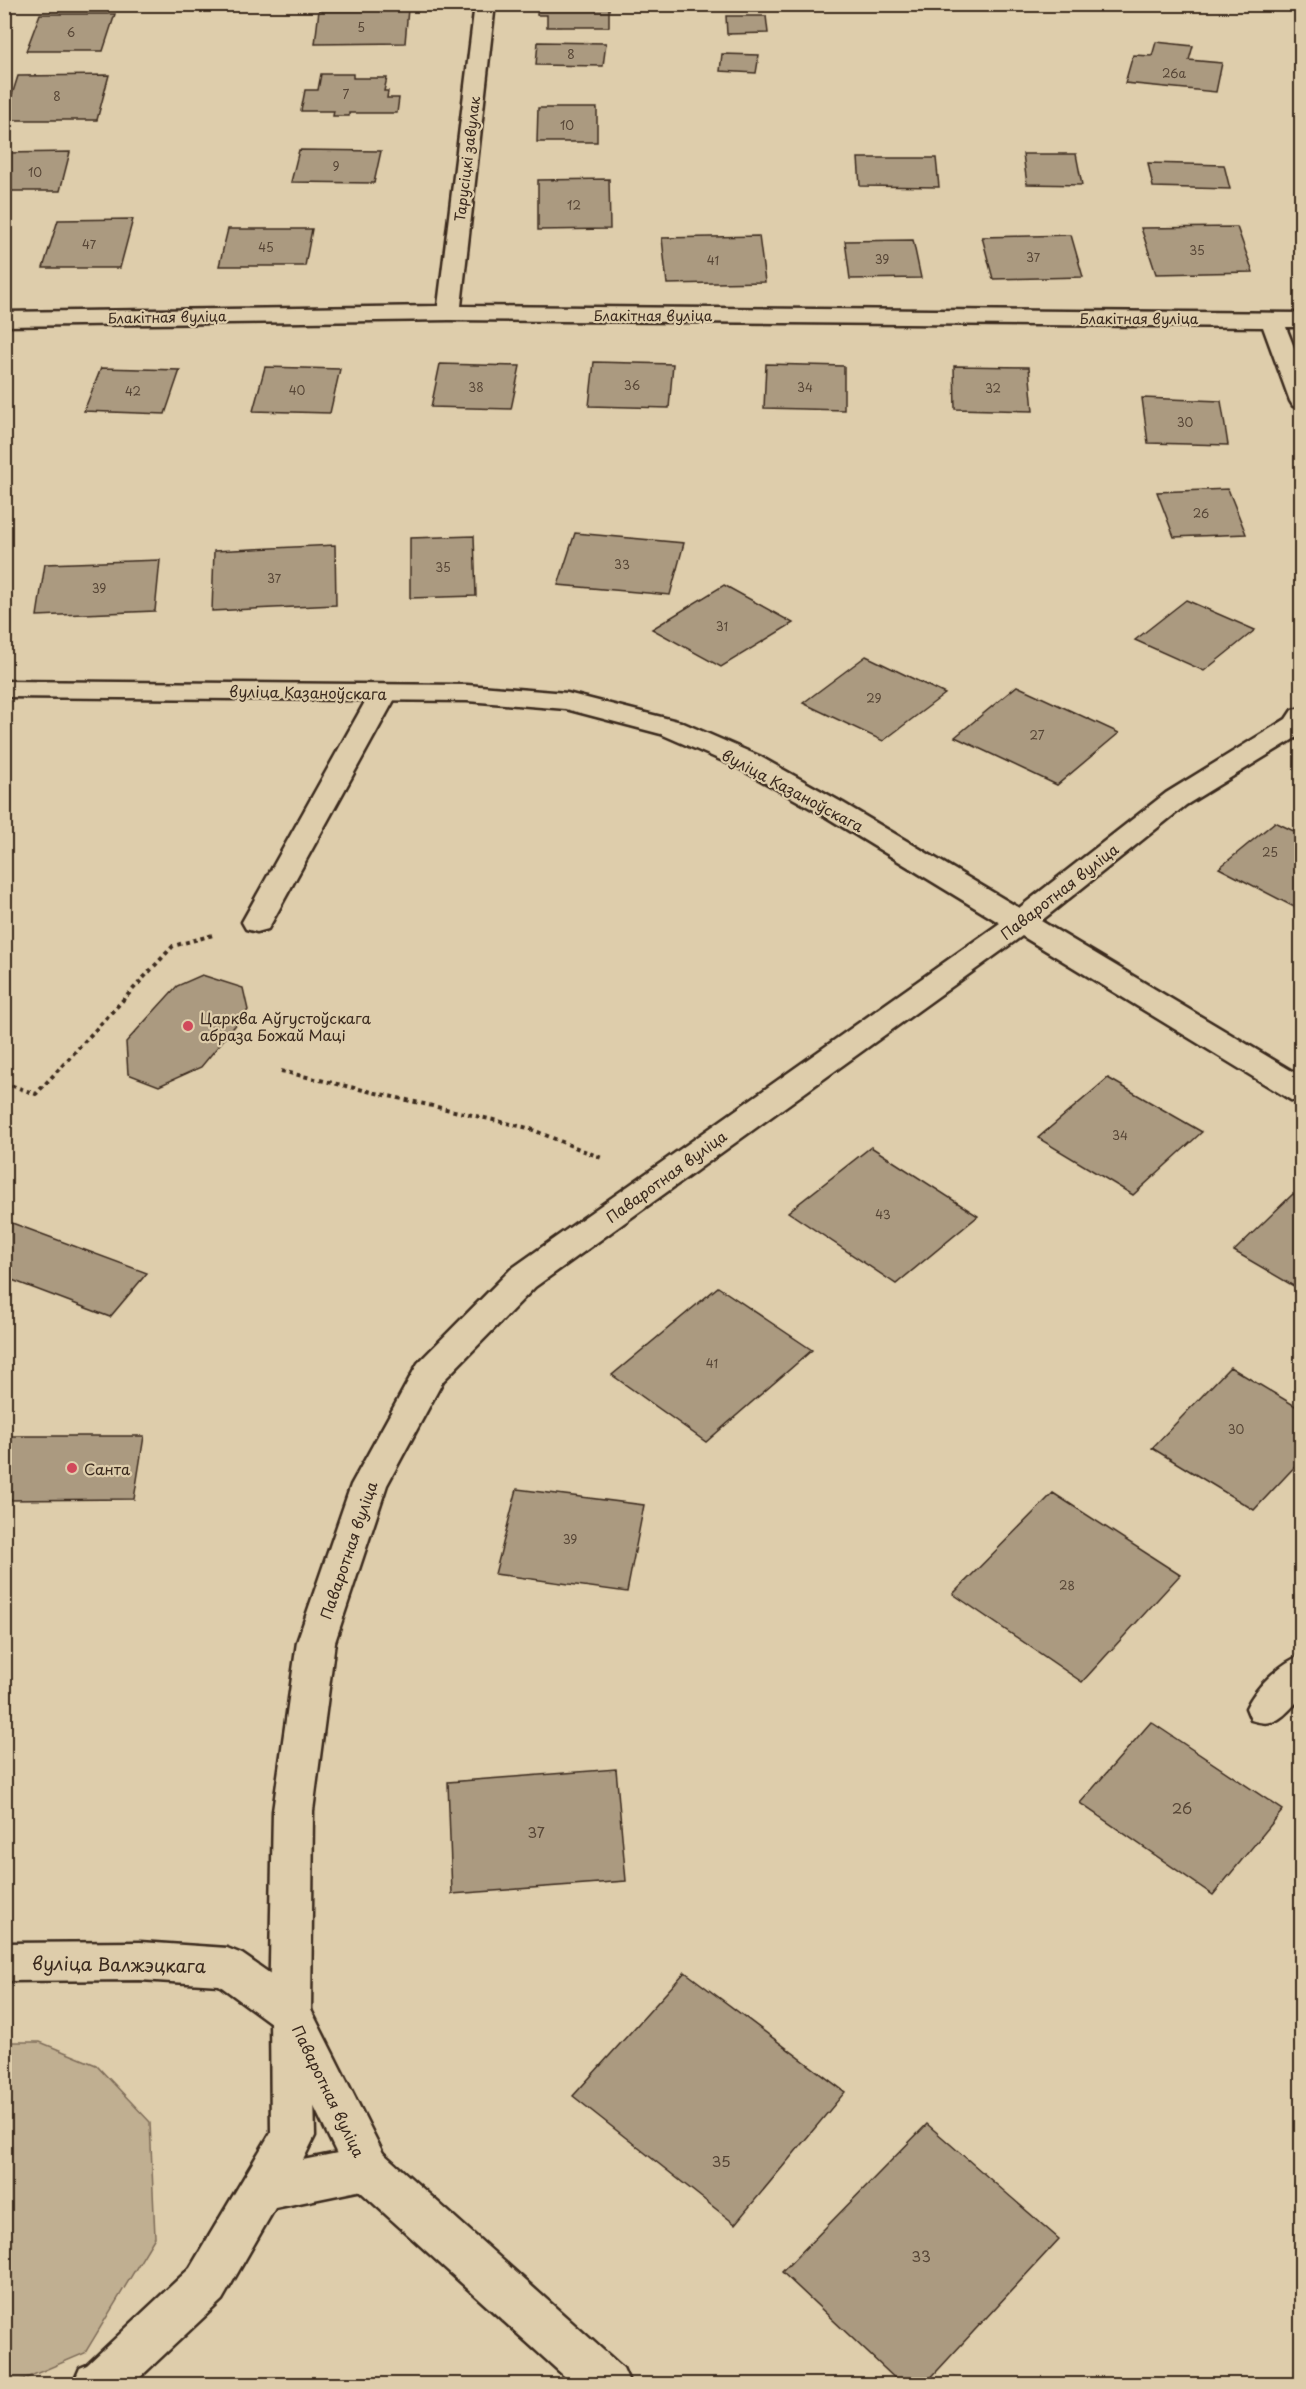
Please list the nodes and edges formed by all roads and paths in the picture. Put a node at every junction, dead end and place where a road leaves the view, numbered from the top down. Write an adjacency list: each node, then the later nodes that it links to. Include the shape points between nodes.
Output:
1 (484, 4): 2 (street, Тарусіцкі завулак)
2 (449, 313): 3 (street, Блакітная вуліца); 4 (street, Блакітная вуліца)
3 (4, 319)
4 (1272, 320): 5 (street, Блакітная вуліца); 6 (street)
5 (1302, 320)
6 (1302, 401)
7 (4, 689): 8 (street, вуліца Казаноўскага)
8 (384, 693): 10 (street); 11 (street, вуліца Казаноўскага, via 467,693 567,701 671,728 749,762 796,788)
9 (1302, 716): 11 (street, Паваротная вуліца, via 1296,725 1176,799)
10 (257, 922): 13 (path, via 173,946 36,1094)
11 (1021, 922): 14 (street, вуліца Казаноўскага); 15 (street, Паваротная вуліца)
12 (281, 1071): 15 (path, via 528,1128)
13 (4, 1083)
14 (1302, 1092)
15 (657, 1182): 19 (street, Паваротная вуліца, via 523,1278 430,1372 369,1485 316,1642 293,1811)
16 (1302, 1671): 17 (street)
17 (1264, 1708)
18 (4, 1962): 19 (street, вуліца Валжэцкага, via 140,1961 227,1967)
19 (291, 2012): 20 (street, Паваротная вуліца); 21 (street, via 293,2136)
20 (367, 2168): 21 (street); 23 (street, Паваротная вуліца)
21 (261, 2189): 22 (street, via 206,2284)
22 (102, 2384)
23 (607, 2385)

